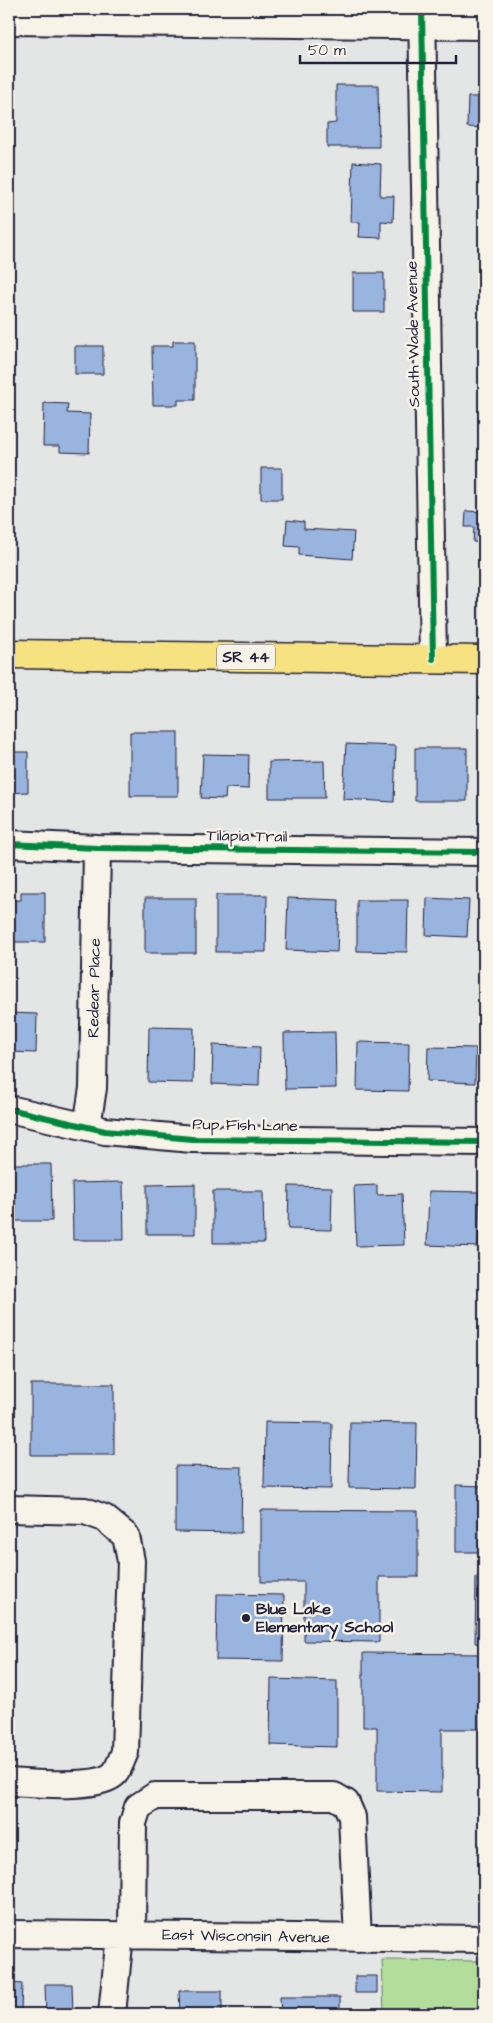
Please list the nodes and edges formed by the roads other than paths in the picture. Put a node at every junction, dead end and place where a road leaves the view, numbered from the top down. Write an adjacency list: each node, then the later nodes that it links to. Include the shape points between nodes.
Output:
1 (422, 17): 2 (street); 3 (street); 5 (street, South Wade Avenue)
2 (9, 21)
3 (484, 26)
4 (9, 654): 5 (main road, SR 44)
5 (432, 659): 6 (main road, SR 44)
6 (484, 660)
7 (9, 844): 8 (street, Tilapia Trail)
8 (97, 848): 9 (street, Tilapia Trail); 11 (street, Redear Place, via 92,1088)
9 (484, 852)
10 (9, 1109): 11 (street, Pup Fish Lane)
11 (87, 1126): 12 (street, Pup Fish Lane, via 192,1139)
12 (484, 1142)
13 (9, 1509): 14 (street, via 84,1511 104,1518 126,1536 131,1561 125,1752 115,1774 97,1782 59,1785)
14 (9, 1782)
15 (9, 1934): 16 (street, East Wisconsin Avenue)
16 (126, 1935): 17 (street, East Wisconsin Avenue); 17 (street, via 133,1823 138,1806 155,1796 334,1796 346,1803 352,1817); 19 (street)
17 (358, 1938): 18 (street, East Wisconsin Avenue)
18 (484, 1939)
19 (112, 2014)

